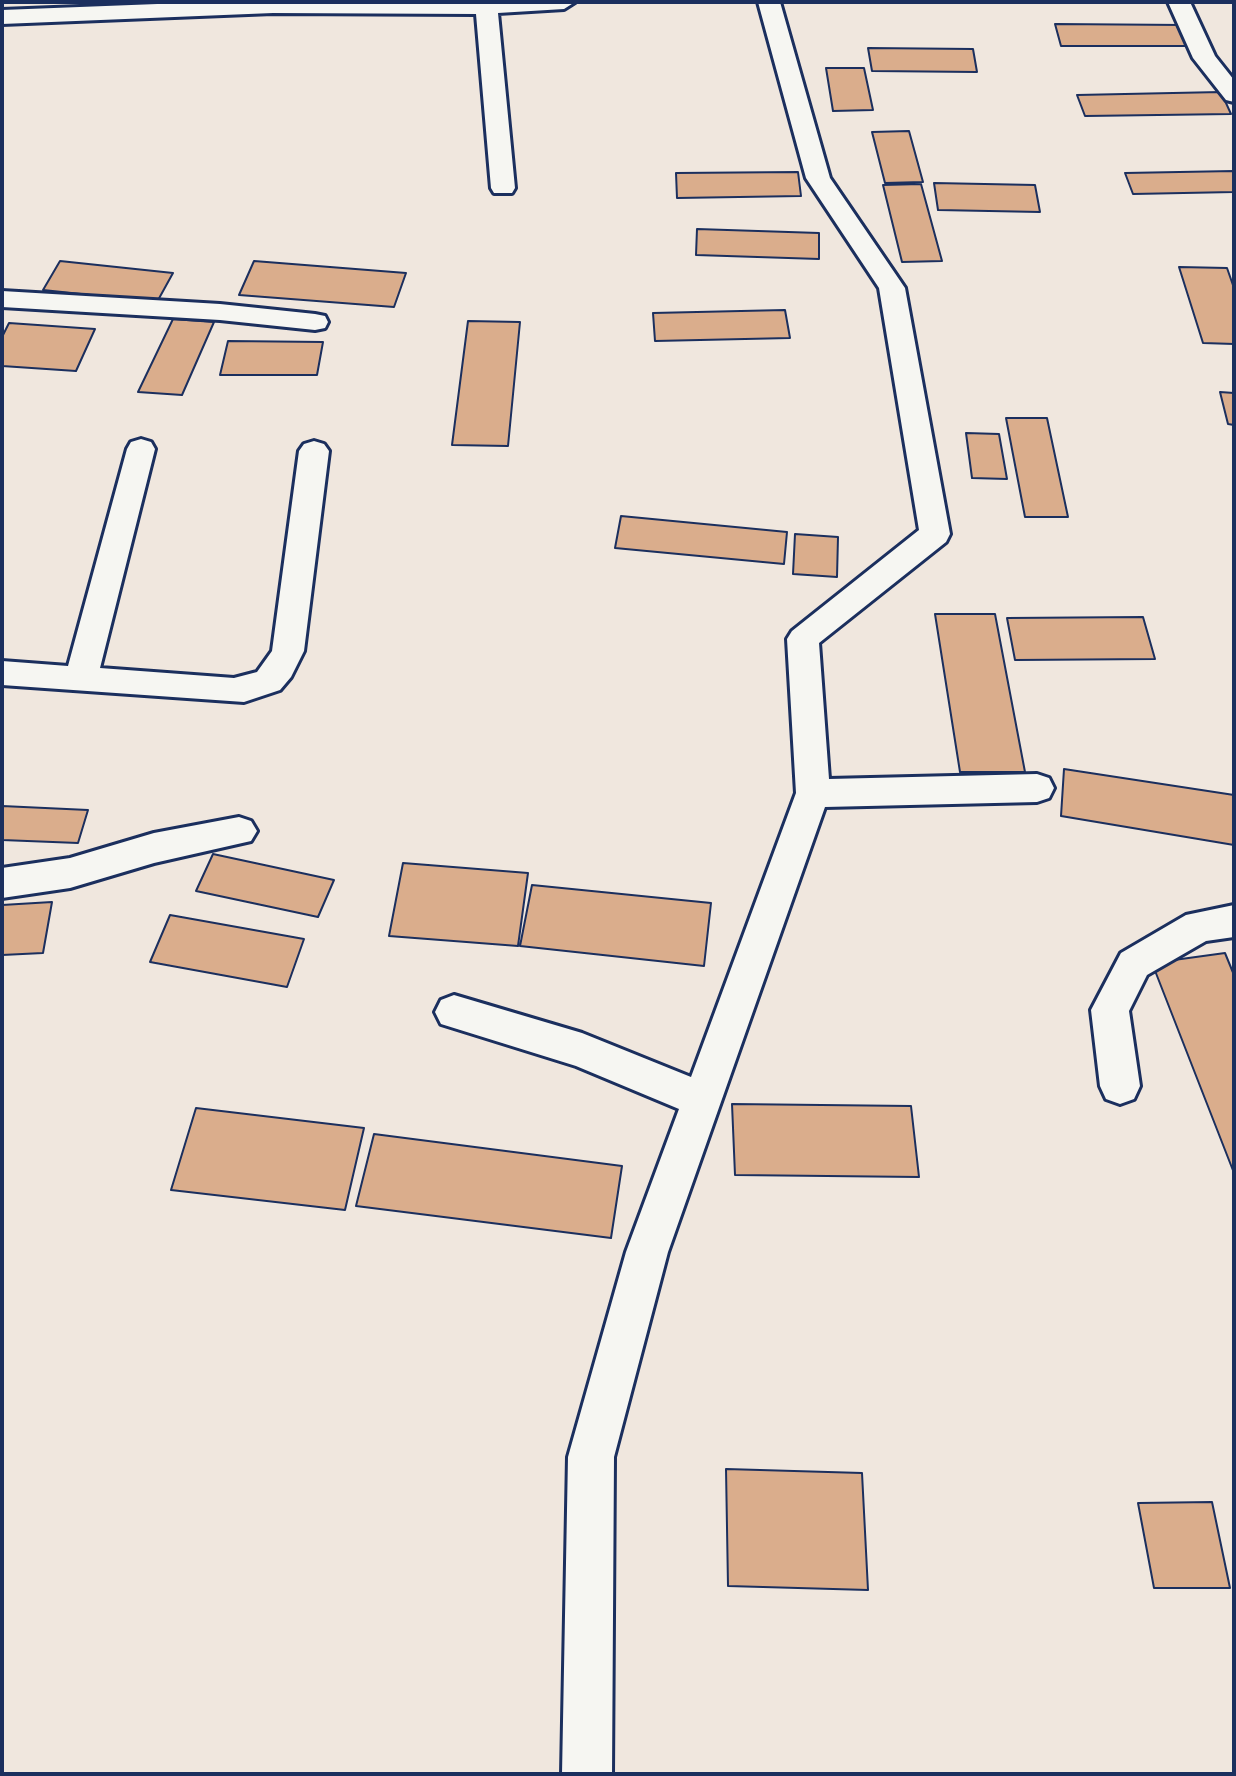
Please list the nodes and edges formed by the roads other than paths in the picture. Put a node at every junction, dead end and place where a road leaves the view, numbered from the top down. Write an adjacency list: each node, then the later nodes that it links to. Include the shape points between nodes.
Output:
1 (564, 2): 4 (street)
2 (769, 2): 15 (street, via 818,178 892,288 935,534 803,639)
3 (1179, 2): 6 (street, via 1204,58)
4 (486, 4): 5 (street); 7 (street)
5 (2, 17)
6 (1234, 95)
7 (503, 188)
8 (2, 299): 9 (street)
9 (315, 322)
10 (141, 449): 13 (street)
11 (314, 451): 13 (street, via 288,651 270,682 234,691)
12 (2, 673): 13 (street)
13 (81, 679)
14 (1037, 788): 15 (street)
15 (813, 793): 21 (street)
16 (239, 831): 17 (street, via 154,848 70,873)
17 (2, 883)
18 (1234, 921): 20 (street, via 1199,926 1134,964 1110,1010)
19 (454, 1012): 21 (street, via 582,1050)
20 (1120, 1086)
21 (702, 1100): 22 (street, via 647,1252 591,1457)
22 (587, 1774)

